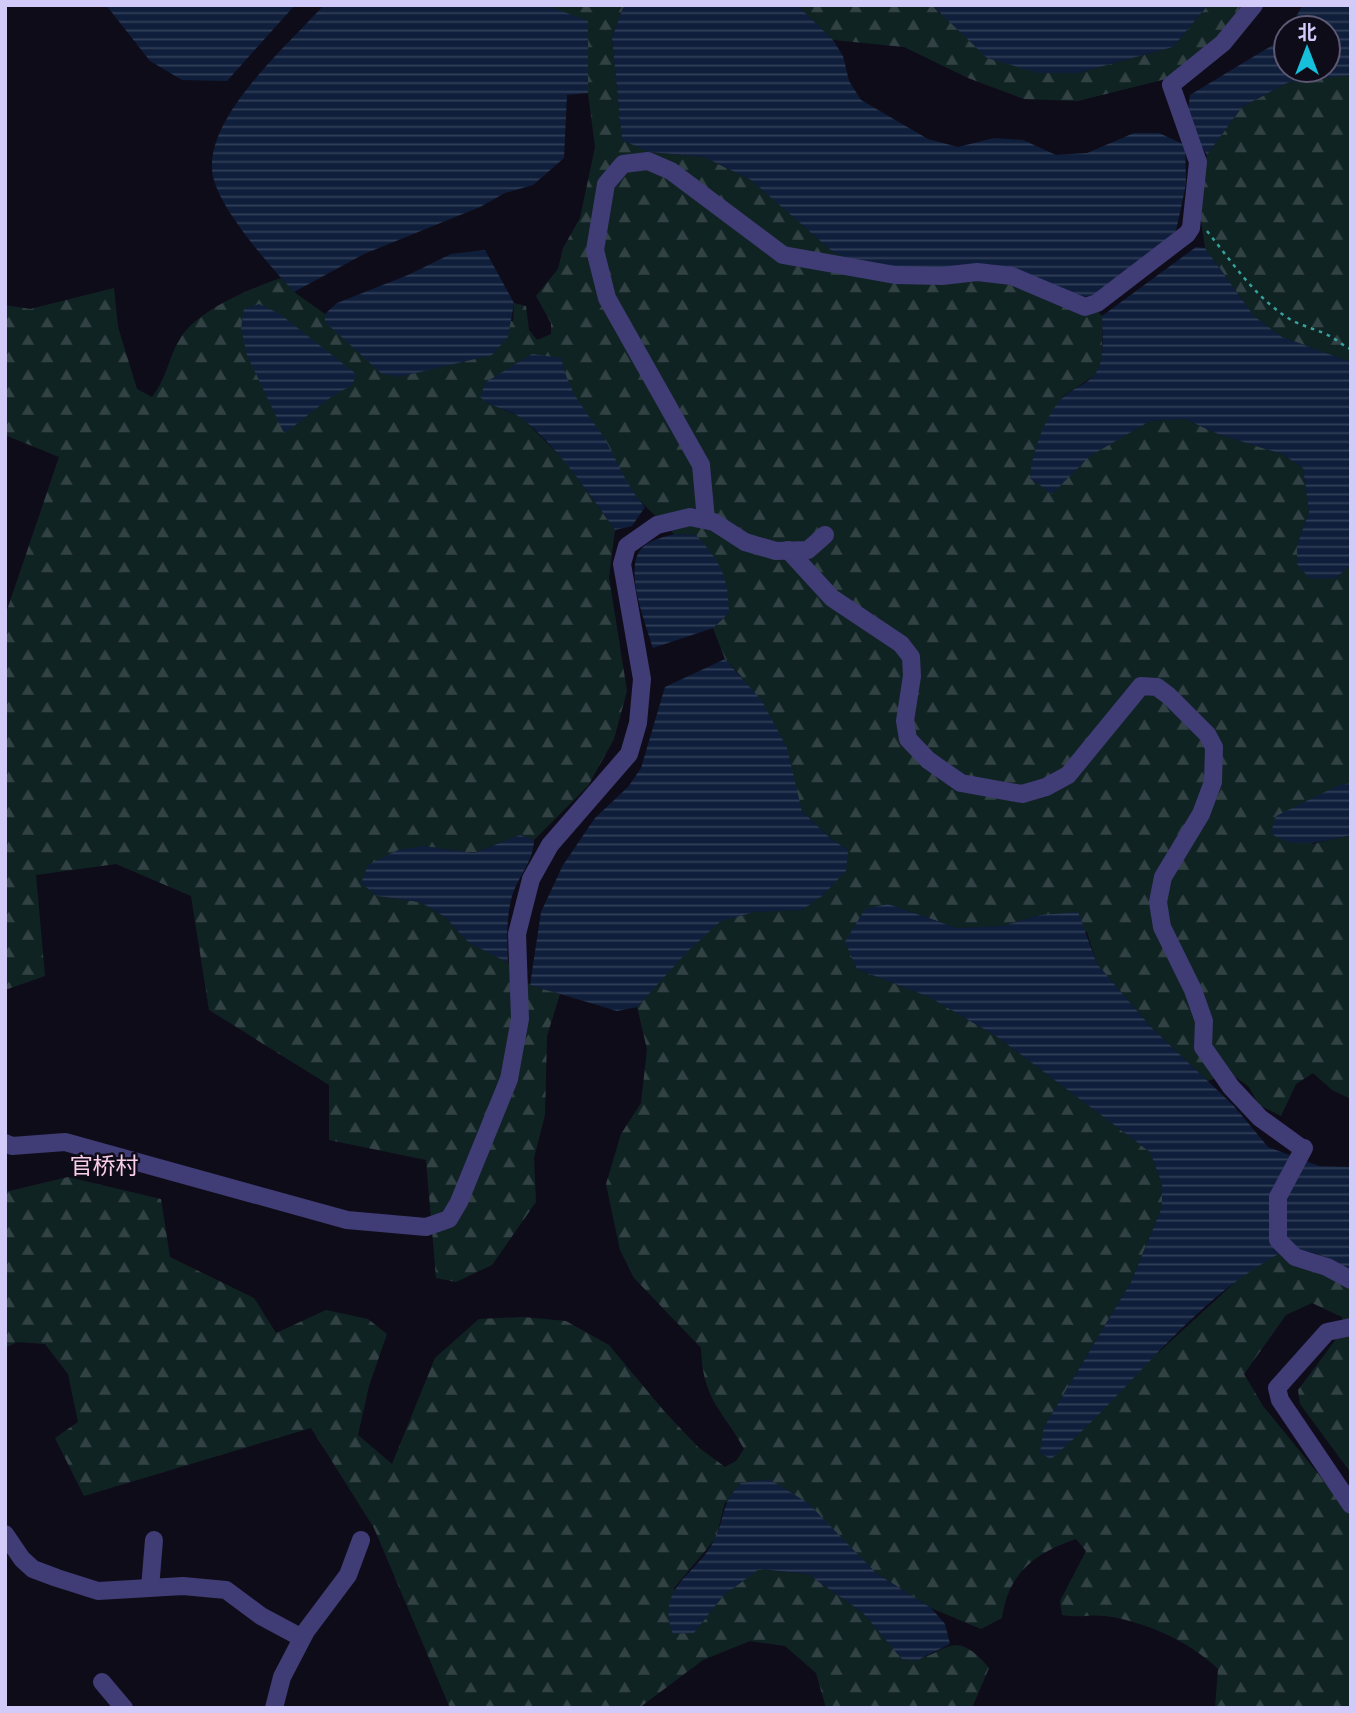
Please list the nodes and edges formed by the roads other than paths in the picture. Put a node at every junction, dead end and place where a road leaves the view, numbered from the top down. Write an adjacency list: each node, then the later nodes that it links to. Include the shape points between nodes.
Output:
1 (1254, 5): 2 (street, via 1223,43 1171,85 1198,162 1194,214 1187,234 1097,303 1085,307 1012,276 977,272 895,275 783,255 671,171 648,161 623,164 606,184 595,250 607,298 701,465)
2 (706, 520): 4 (street, via 745,542); 5 (street, via 690,517 657,525 627,546 622,564 642,679 638,723 629,754 550,845 531,879 517,934 520,1019 509,1079 449,1219 426,1227 347,1220 65,1142)
3 (825, 535): 4 (street, via 808,550)
4 (788, 550): 6 (street, via 832,598 901,644 911,657 905,720 908,739 961,783 1022,794 1046,787 1068,775 1141,686 1157,687 1206,734 1214,747 1213,782 1201,814 1163,877 1158,902 1162,927 1204,1021 1203,1047 1260,1118 1304,1148 1278,1197 1278,1240 1295,1257)
5 (5, 1143)
6 (1351, 1280)
7 (1351, 1327): 8 (street, via 1327,1332 1277,1388 1280,1400)
8 (1351, 1505)
9 (5, 1534): 12 (street, via 33,1569 57,1578 97,1591)
10 (154, 1540): 12 (street)
11 (361, 1540): 13 (street, via 348,1575)
12 (150, 1588): 13 (street, via 226,1590)
13 (302, 1638): 16 (street, via 282,1677)
14 (102, 1682): 15 (street)
15 (124, 1708)
16 (274, 1708)

